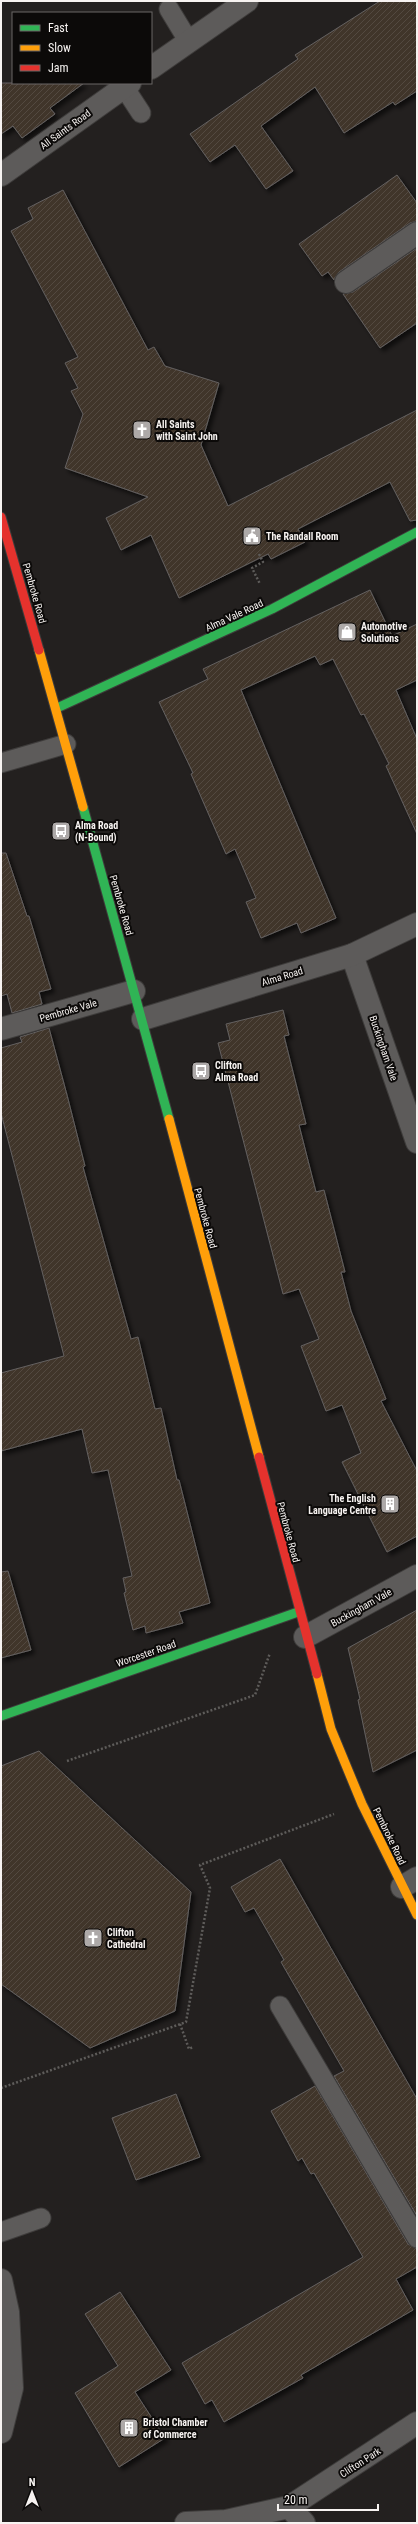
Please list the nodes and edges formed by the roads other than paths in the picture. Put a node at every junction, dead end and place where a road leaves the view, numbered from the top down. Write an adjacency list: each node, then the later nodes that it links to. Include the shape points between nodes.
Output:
1 (246, 1): 3 (street)
2 (169, 9): 3 (lane)
3 (189, 42): 4 (street)
4 (152, 67)
5 (127, 85): 6 (lane); 7 (street, All Saints Road)
6 (141, 113)
7 (1, 175)
8 (417, 233): 9 (street)
9 (346, 282)
10 (1, 517): 12 (main road, Pembroke Road)
11 (417, 532): 12 (main road, Alma Vale Road, via 272,609)
12 (57, 708): 13 (main road, Pembroke Road)
13 (66, 744): 14 (lane); 17 (main road, Pembroke Road)
14 (1, 763)
15 (417, 924): 16 (street, Alma Road)
16 (352, 955): 18 (street, Alma Road); 20 (street, Buckingham Vale)
17 (134, 991): 18 (main road, Pembroke Road); 19 (street, Pembroke Vale)
18 (143, 1019): 22 (main road, Pembroke Road)
19 (1, 1029)
20 (417, 1142)
21 (417, 1576): 23 (street, Buckingham Vale)
22 (298, 1612): 23 (main road, Pembroke Road); 24 (main road, Worcester Road)
23 (305, 1637): 25 (main road, Pembroke Road, via 331,1729 362,1804)
24 (1, 1716)
25 (410, 1882): 26 (main road, Pembroke Road)
26 (417, 1915)
27 (280, 2006): 30 (lane)
28 (41, 2218): 29 (lane)
29 (1, 2232)
30 (417, 2238)
31 (1, 2280): 33 (street, via 8,2312 12,2388)
32 (417, 2423): 34 (street, Clifton Park)
33 (1, 2432)
34 (289, 2506): 35 (street, Clifton Park); 37 (street)
35 (226, 2522): 36 (street, Clifton Park)
36 (186, 2523)
37 (304, 2523)

